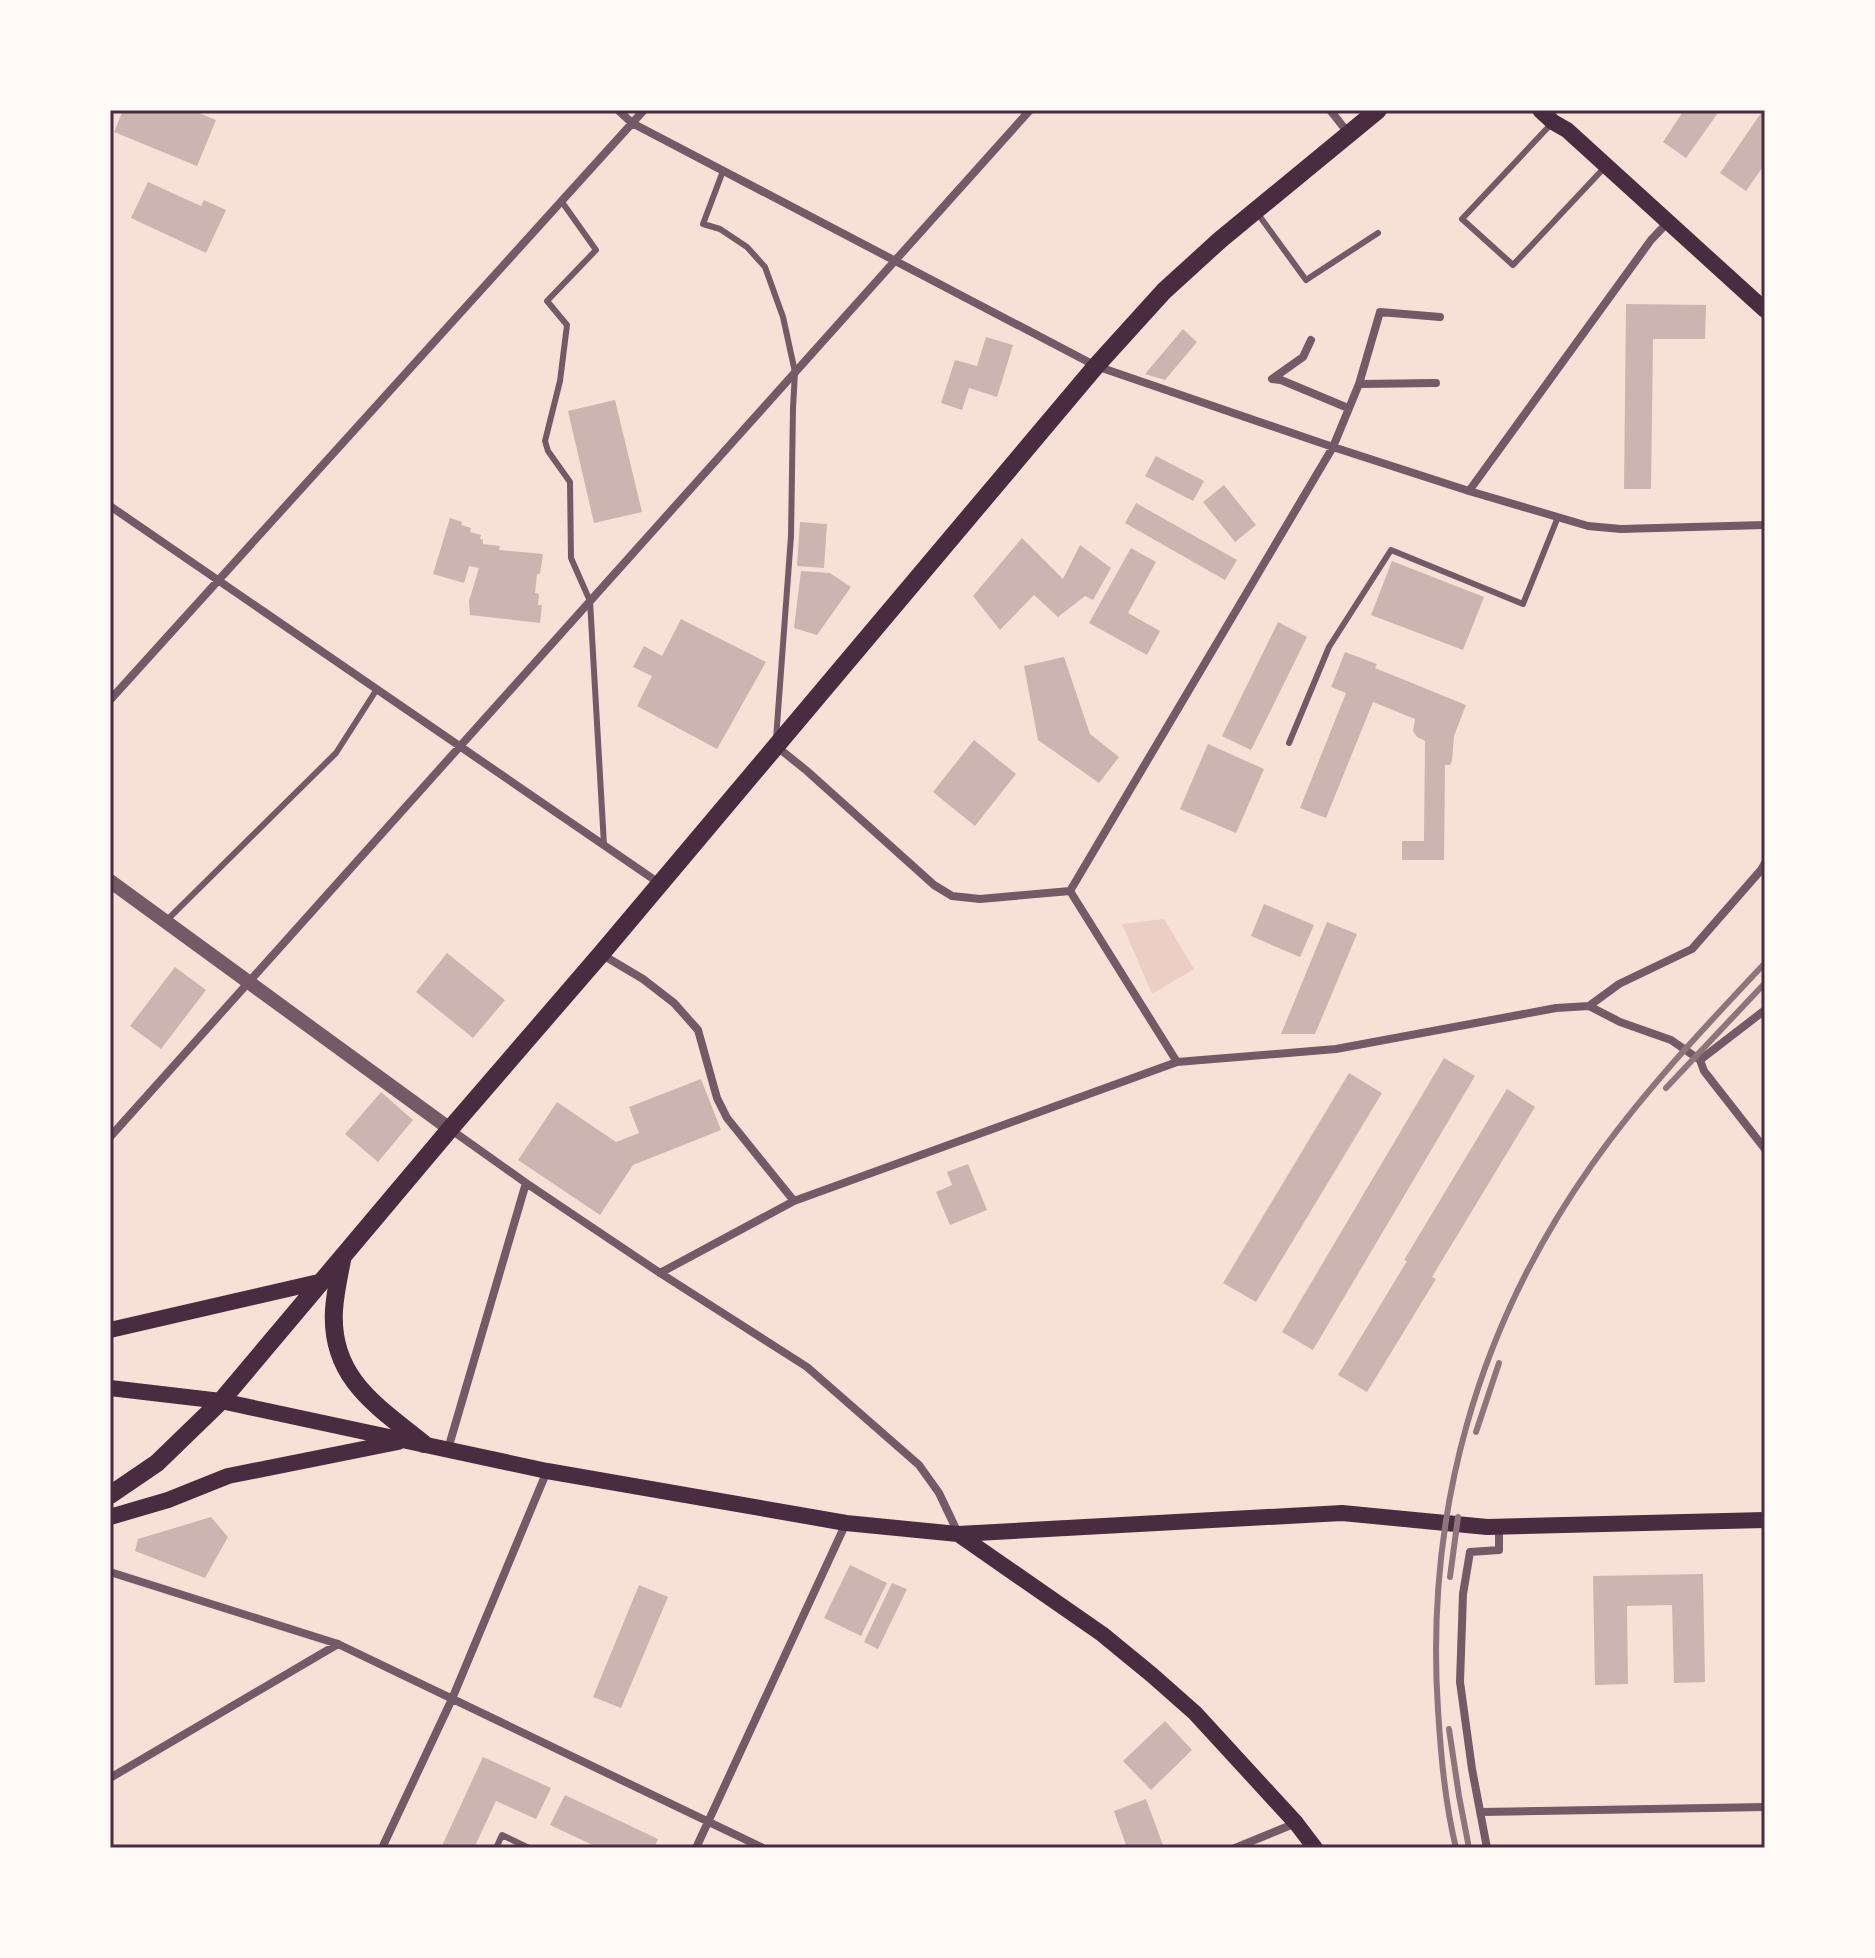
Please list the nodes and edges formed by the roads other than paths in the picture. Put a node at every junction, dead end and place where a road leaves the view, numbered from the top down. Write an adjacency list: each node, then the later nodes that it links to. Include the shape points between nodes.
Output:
1 (618, 110): 8 (street)
2 (644, 110): 8 (street)
3 (1030, 110): 16 (street)
4 (1330, 110): 9 (street)
5 (1378, 110): 9 (main road)
6 (1540, 110): 7 (main road)
7 (1553, 122): 10 (main road); 10 (lane, via 1462,219 1513,265)
8 (632, 123): 11 (street); 12 (street)
9 (1349, 134): 13 (main road)
10 (1606, 166): 14 (main road)
11 (723, 171): 16 (street); 21 (lane, via 703,224 747,247 765,267)
12 (562, 202): 30 (street); 31 (lane, via 596,250 547,301 567,325 545,441 570,482 571,558)
13 (1256, 211): 15 (lane, via 1306,280); 20 (main road, via 1164,291)
14 (1668, 222): 17 (main road); 26 (street)
15 (1378, 233)
16 (895, 261): 20 (street); 21 (street)
17 (1765, 310)
18 (1440, 317): 23 (street, via 1380,312)
19 (1311, 340): 24 (street, via 1303,357 1272,379)
20 (1096, 366): 25 (street); 36 (main road)
21 (795, 372): 31 (street); 36 (lane, via 791,536)
22 (1436, 383): 23 (street)
23 (1359, 384): 24 (street)
24 (1348, 408): 25 (street)
25 (1333, 447): 26 (street); 41 (street)
26 (1469, 491): 28 (street)
27 (110, 506): 30 (street)
28 (1558, 517): 29 (street, via 1621,529); 34 (lane, via 1523,604 1391,550 1329,647)
29 (1765, 525)
30 (219, 580): 32 (street); 33 (street)
31 (590, 601): 35 (street); 37 (lane)
32 (377, 689): 35 (street); 42 (lane, via 336,753)
33 (110, 700)
34 (1289, 743)
35 (460, 746): 37 (street); 44 (street)
36 (776, 746): 40 (main road); 41 (street, via 952,896 980,899)
37 (604, 845): 40 (street)
38 (1765, 863): 45 (street, via 1692,949 1619,984)
39 (110, 881): 42 (street)
40 (660, 883): 43 (main road)
41 (1070, 891): 48 (street)
42 (166, 921): 44 (street)
43 (601, 954): 49 (main road); 53 (street, via 674,1003 698,1030 727,1118)
44 (249, 982): 49 (street); 50 (street)
45 (1589, 1006): 47 (street, via 1671,1040); 48 (street, via 1336,1049)
46 (1765, 1010): 47 (street)
47 (1700, 1060): 51 (street)
48 (1177, 1062): 53 (street)
49 (450, 1129): 52 (street); 54 (main road)
50 (110, 1137)
51 (1765, 1149)
52 (526, 1183): 55 (street); 61 (street)
53 (794, 1201): 55 (street)
54 (342, 1258): 56 (main road); 60 (main road, via 333,1312 347,1372 367,1398)
55 (660, 1273): 68 (street, via 807,1367 882,1431 919,1465)
56 (323, 1281): 57 (main road); 59 (main road)
57 (110, 1330)
58 (110, 1388): 59 (main road)
59 (221, 1401): 60 (main road); 63 (main road, via 157,1463)
60 (416, 1442): 61 (main road); 64 (main road, via 228,1476)
61 (448, 1449): 62 (main road)
62 (547, 1471): 66 (main road); 71 (street)
63 (110, 1495)
64 (110, 1517)
65 (1765, 1520): 67 (main road)
66 (846, 1523): 68 (main road); 75 (street)
67 (1499, 1527): 68 (main road, via 1342,1513); 74 (street, via 1499,1550 1470,1552 1463,1594 1460,1682)
68 (958, 1534): 76 (main road, via 1152,1675 1195,1713)
69 (110, 1572): 70 (street)
70 (338, 1644): 71 (street); 72 (street)
71 (452, 1699): 75 (street); 77 (street)
72 (110, 1778)
73 (1765, 1807): 74 (street)
74 (1481, 1812): 84 (street)
75 (708, 1822): 80 (street); 81 (street)
76 (1296, 1823): 82 (street); 83 (main road)
77 (382, 1848)
78 (496, 1848): 79 (lane, via 502,1835)
79 (529, 1848)
80 (696, 1848)
81 (763, 1848)
82 (1235, 1848)
83 (1315, 1848)
84 (1487, 1848)

